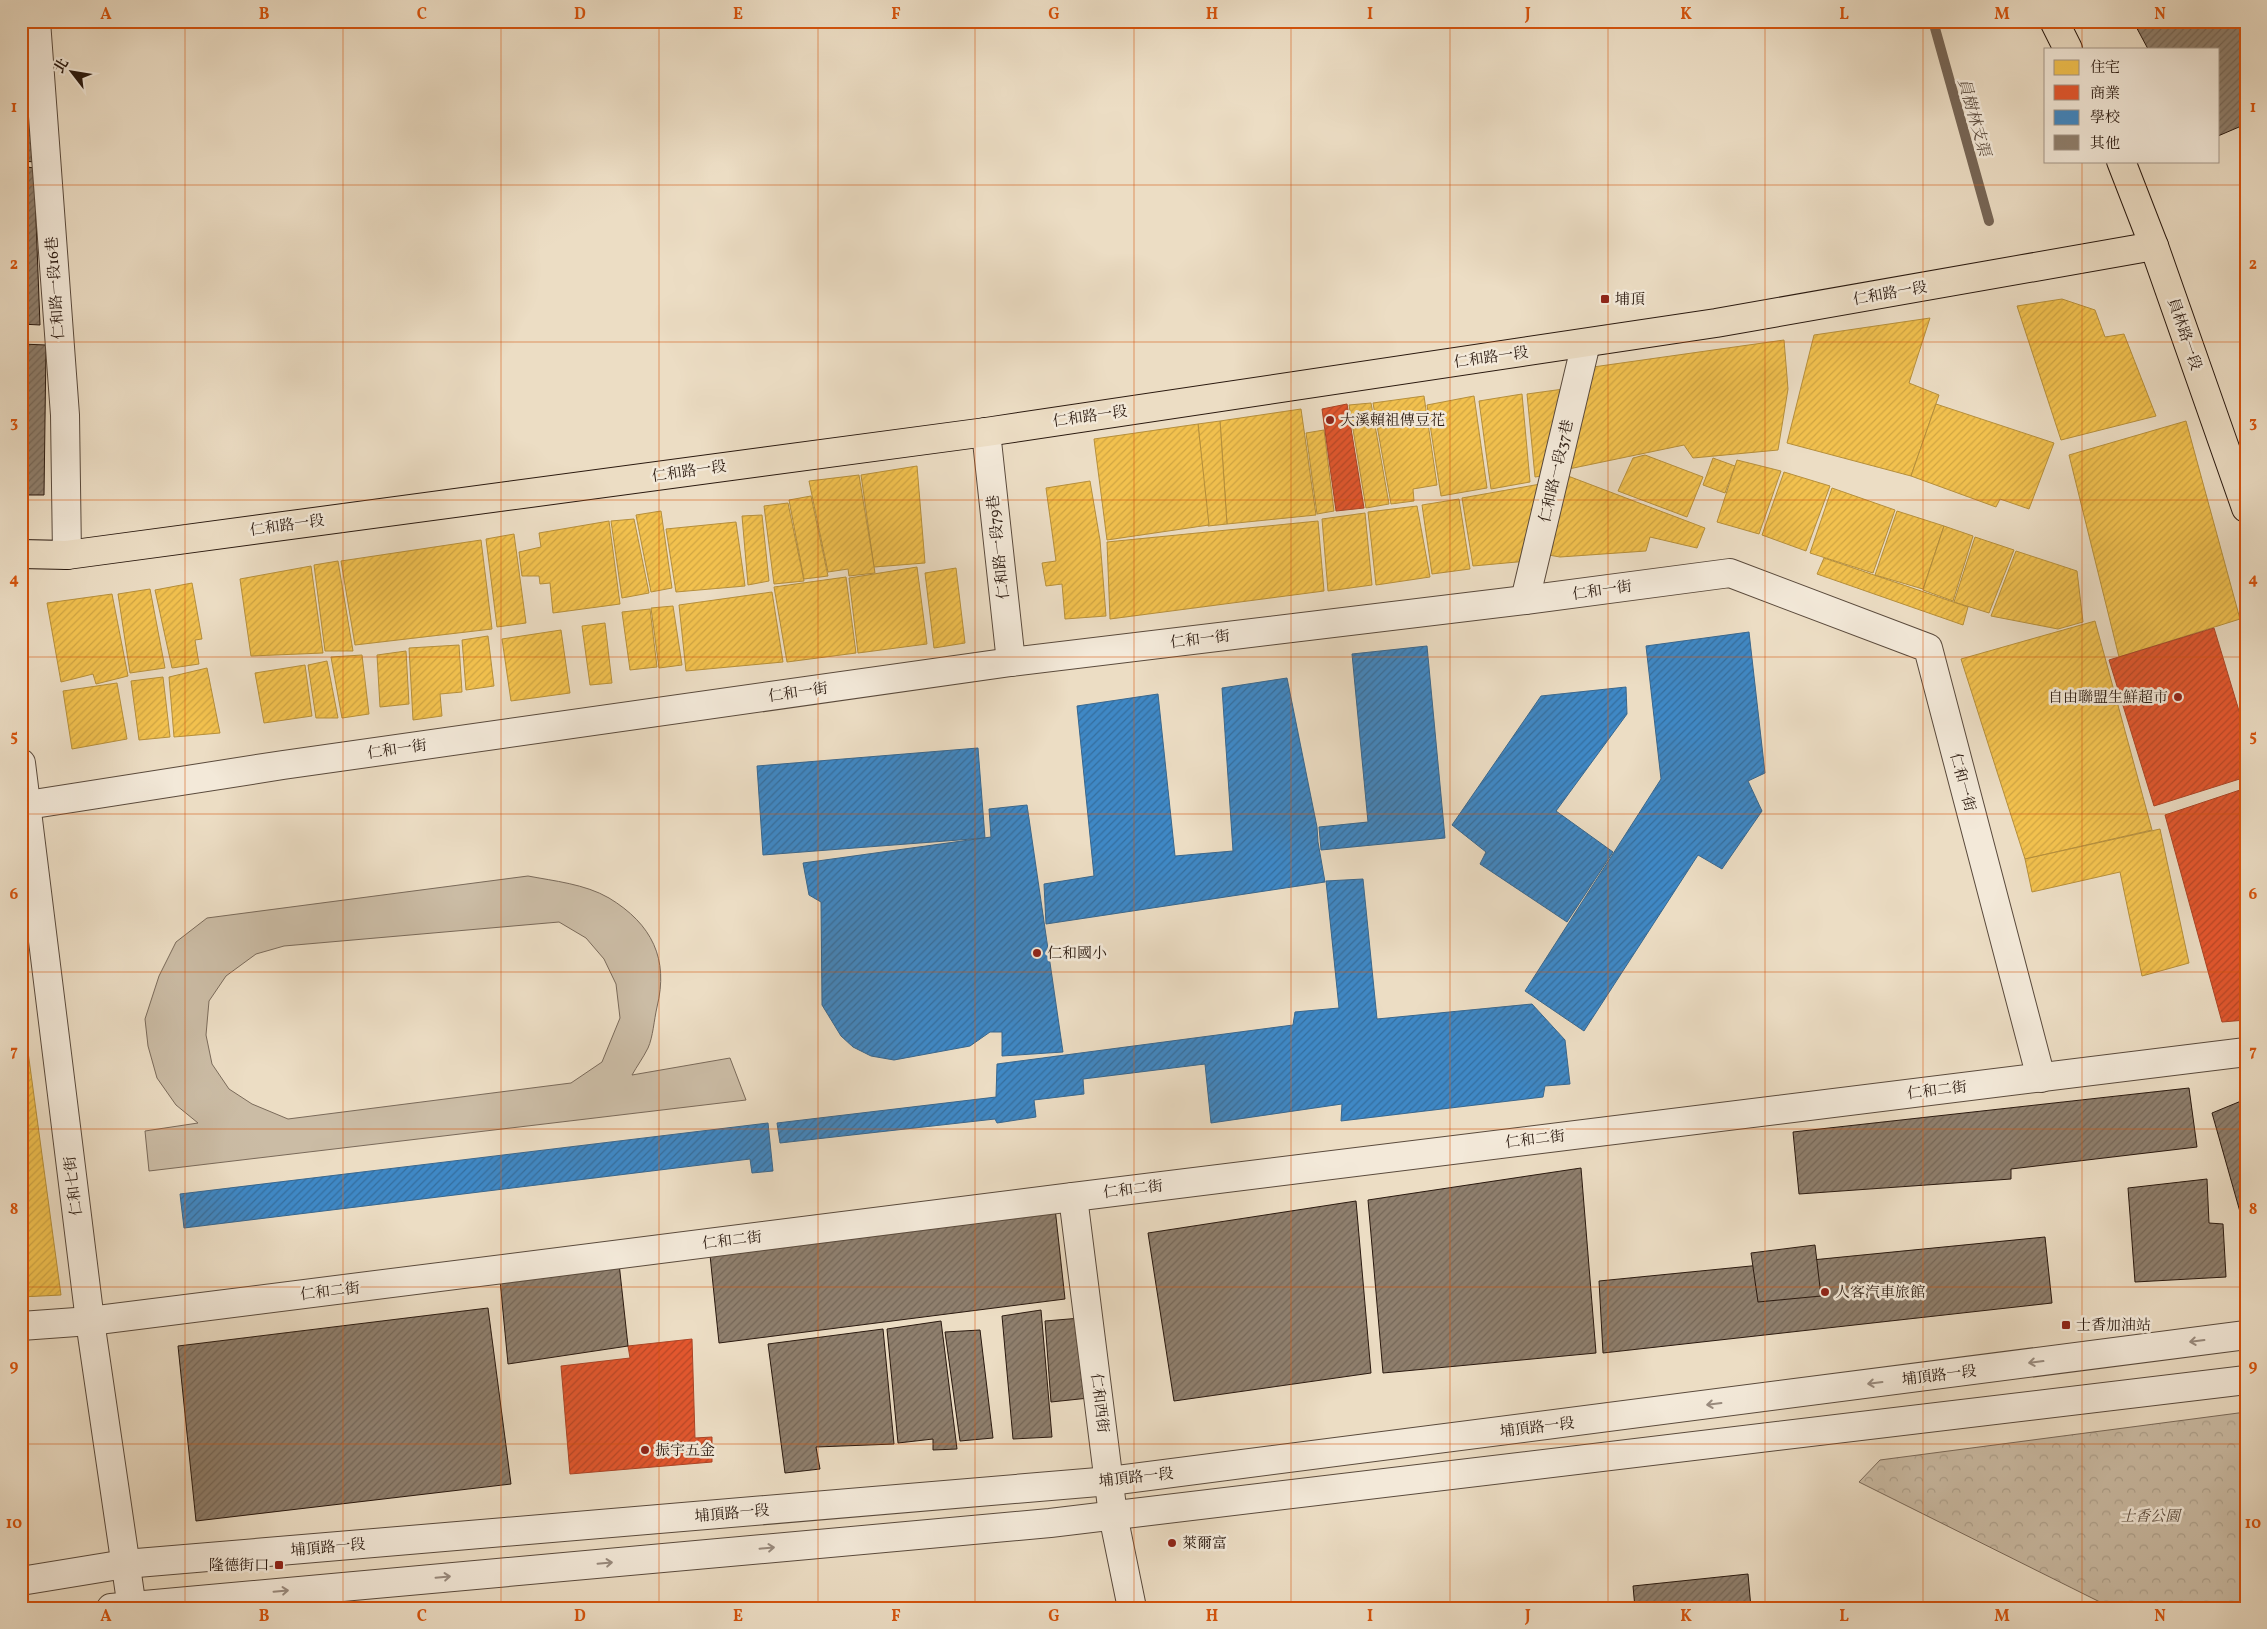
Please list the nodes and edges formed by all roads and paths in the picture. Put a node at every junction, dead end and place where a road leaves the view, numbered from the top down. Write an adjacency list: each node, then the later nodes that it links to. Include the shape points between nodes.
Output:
1 (36, 21): 10 (street, 仁和路一段16巷, via 65,415)
2 (2054, 21): 3 (main road)
3 (2068, 48)
4 (2121, 162): 5 (main road, 員林路一段)
5 (2154, 246): 6 (main road, 仁和路一段); 8 (main road, 員林路一段)
6 (1586, 343): 7 (main road, 仁和路一段); 11 (street, 仁和路一段37巷)
7 (986, 432): 10 (main road, 仁和路一段); 12 (street, 仁和路一段79巷)
8 (2246, 508)
9 (21, 554): 10 (main road, 仁和路一段)
10 (67, 554)
11 (1525, 600): 12 (street, 仁和一街); 16 (street, 仁和一街, via 1730,573 1928,648)
12 (1011, 662): 14 (street, 仁和一街, via 274,766)
13 (21, 763): 14 (street, 仁和七街)
14 (24, 805): 18 (street, 仁和七街)
15 (2246, 1052): 16 (street, 仁和二街)
16 (2041, 1078): 17 (street, 仁和二街)
17 (1073, 1197): 18 (street, 仁和二街); 22 (street, 仁和西街)
18 (90, 1321): 19 (street, 仁和二街); 24 (street, 仁和七街)
19 (21, 1326)
20 (2246, 1335): 22 (street, 埔頂路一段, one-way to 22)
21 (2246, 1380): 23 (street)
22 (1110, 1481): 23 (street, 仁和西街); 24 (street, 埔頂路一段)
23 (1114, 1516): 26 (street, one-way to 23); 27 (street, 仁和西街)
24 (124, 1564): 25 (street, 埔頂路一段); 26 (street, 仁和七街)
25 (21, 1581)
26 (124, 1607)
27 (1132, 1608)

